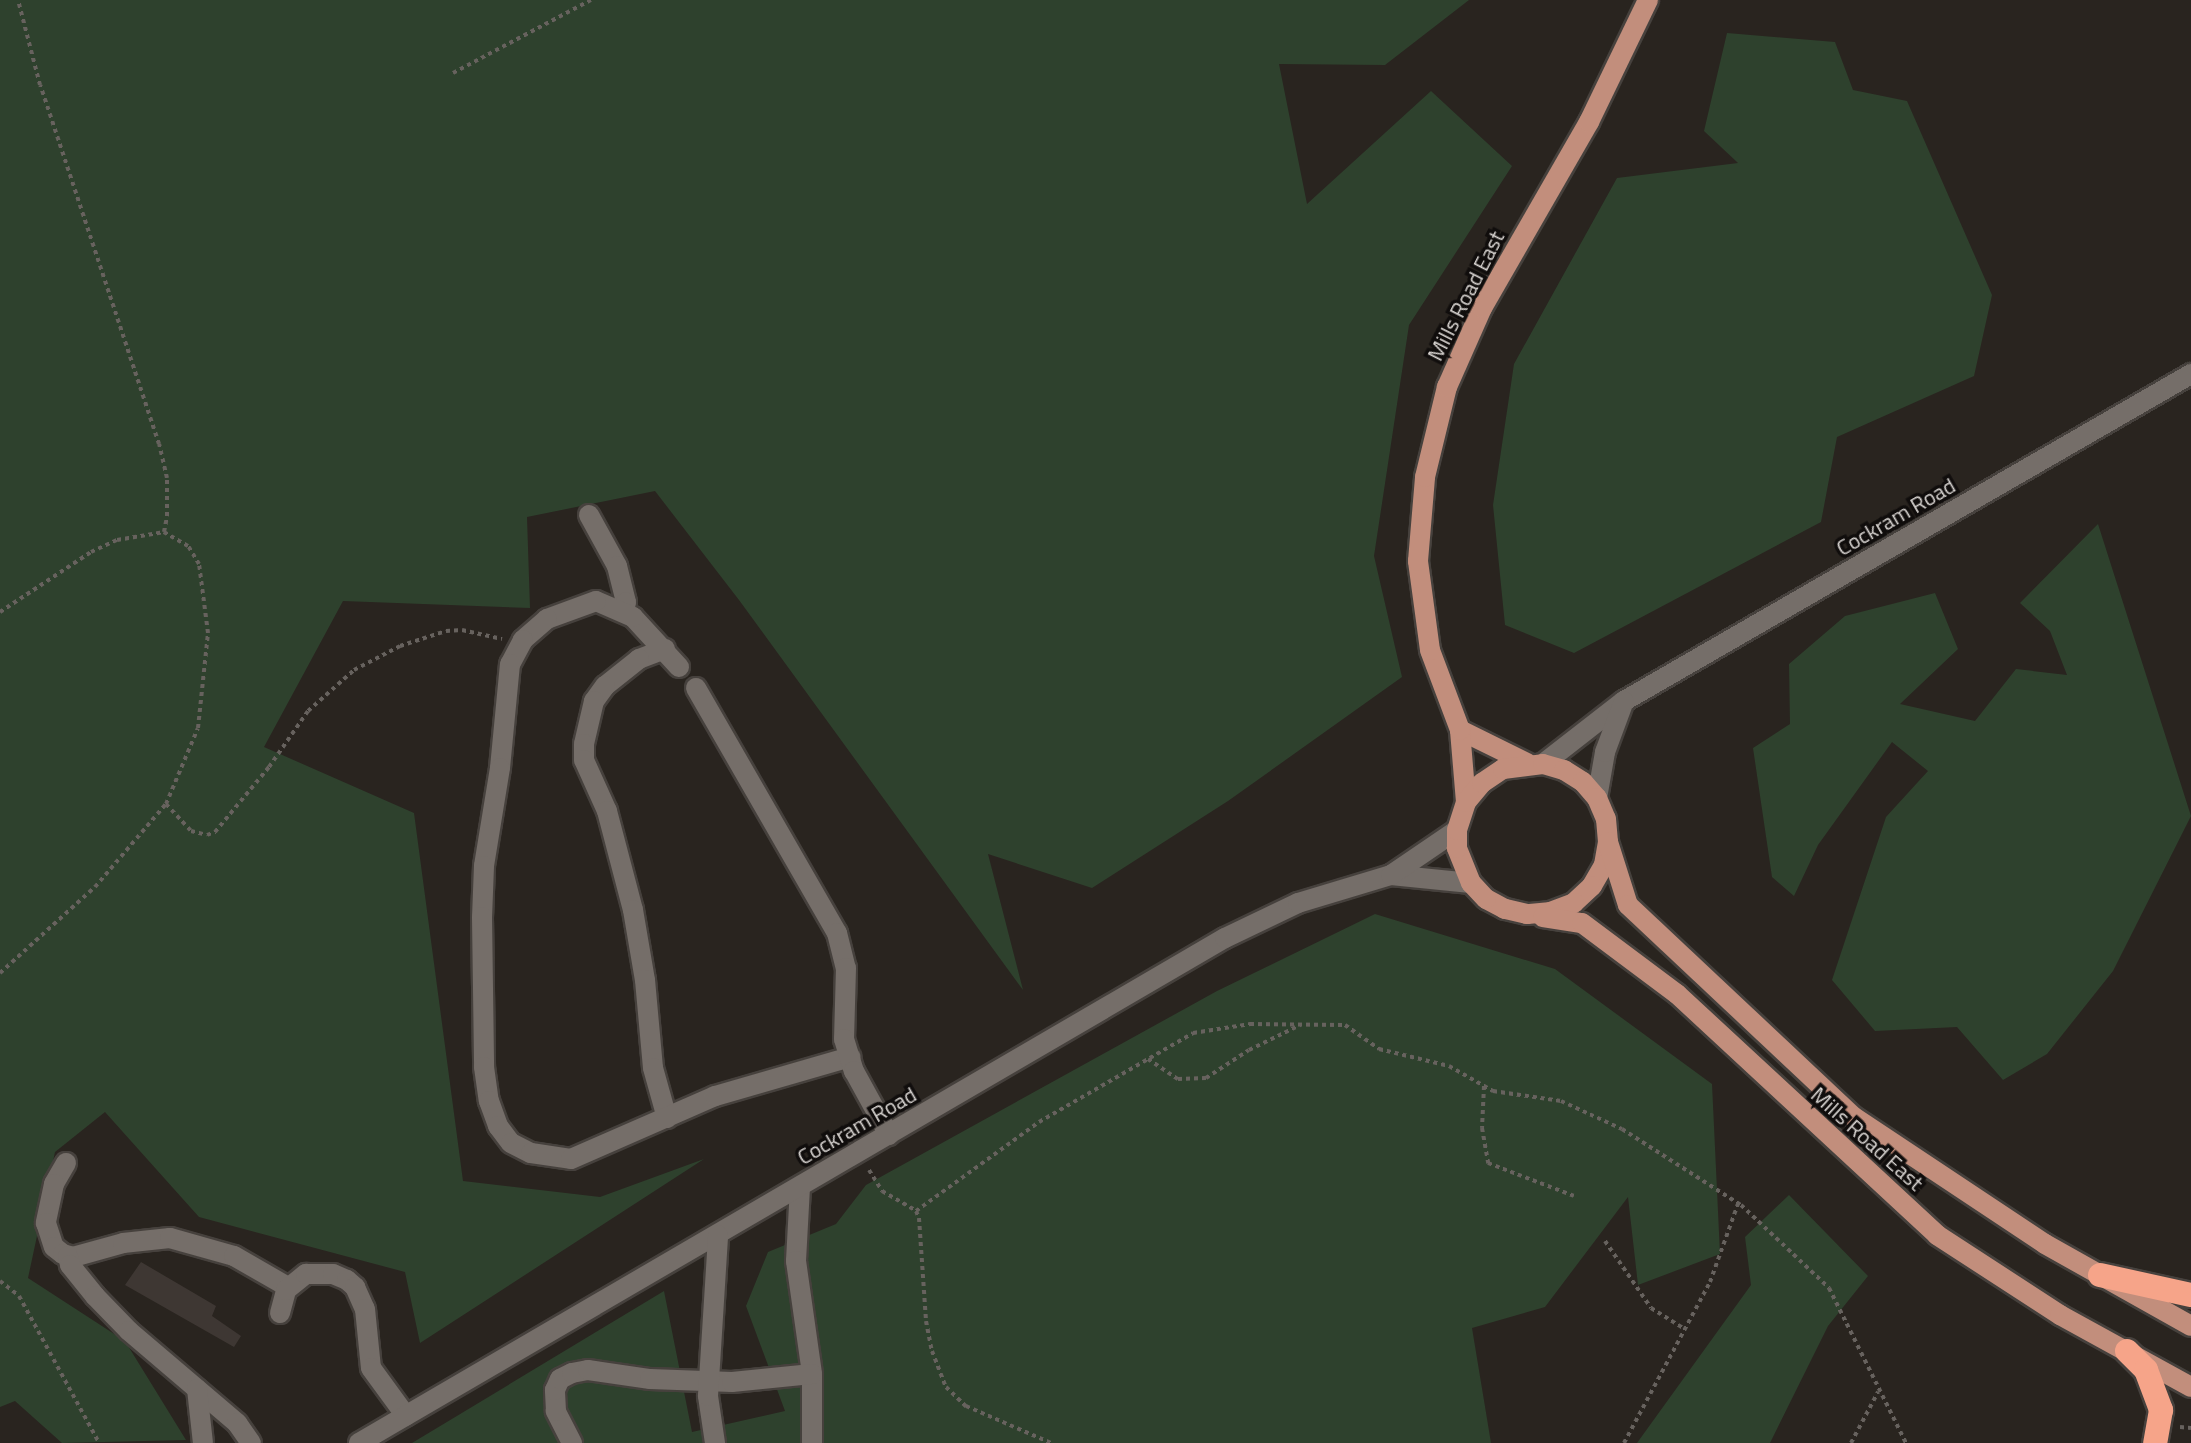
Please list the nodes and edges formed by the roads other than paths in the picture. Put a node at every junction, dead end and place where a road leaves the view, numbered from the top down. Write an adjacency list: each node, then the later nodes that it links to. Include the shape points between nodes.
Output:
1 (1648, 0): 9 (main road, Mills Road East, via 1589,122 1482,308 1447,387 1425,477 1418,561 1430,650)
2 (2191, 374): 8 (street, Cockram Road)
3 (589, 515): 4 (street, via 617,566)
4 (624, 612): 5 (street); 19 (street, via 596,601 547,619 520,645 510,664 484,866 484,1067 498,1126 511,1143 531,1153 571,1159)
5 (665, 649): 6 (street); 19 (street, via 639,659 594,701 584,760 607,811 633,910 653,1068)
6 (679, 667)
7 (696, 688): 18 (street, via 837,933 846,968 844,1026)
8 (1624, 701): 10 (street, Cockram Road); 11 (street, via 1605,752)
9 (1460, 730): 10 (main road); 12 (main road, Mills Road East)
10 (1535, 764): 11 (main road, via 1564,770); 12 (main road, via 1492,776)
11 (1597, 798): 14 (main road)
12 (1466, 802): 13 (main road)
13 (1457, 830): 15 (street, Cockram Road); 16 (main road, via 1460,858)
14 (1608, 842): 17 (main road, via 1604,865 1574,903); 25 (main road, Mills Road East, via 1628,905 1854,1117)
15 (1391, 875): 16 (street, Cockram Road); 20 (street, Cockram Road, via 1298,903 1225,938)
16 (1471, 883): 17 (main road, via 1486,899)
17 (1527, 914): 30 (main road, Mills Road East, via 1582,923 1677,994 1937,1235 2060,1315)
18 (850, 1057): 19 (street, via 715,1096); 20 (street)
19 (667, 1118)
20 (889, 1135): 22 (street, Cockram Road)
21 (66, 1163): 24 (street, via 54,1184 46,1223 54,1247)
22 (800, 1187): 23 (street, Cockram Road); 31 (street, via 796,1261)
23 (718, 1235): 32 (street); 35 (street, Cockram Road)
24 (68, 1256): 26 (street, via 170,1238 234,1256); 34 (street, via 95,1296)
25 (2100, 1275): 27 (highway); 29 (main road, Mills Road East)
26 (288, 1287): 28 (street); 35 (street, via 306,1274 323,1273 355,1287 365,1309 371,1368)
27 (2191, 1295)
28 (280, 1313)
29 (2191, 1326)
30 (2127, 1351): 33 (main road, Mills Road East); 42 (highway, via 2146,1370 2161,1410)
31 (812, 1374): 32 (street); 41 (street)
32 (709, 1381): 39 (street, via 572,1373 560,1379 555,1390 556,1411); 40 (street)
33 (2191, 1387)
34 (197, 1389): 36 (street); 37 (street, via 237,1423)
35 (406, 1416): 38 (street, Cockram Road)
36 (203, 1443)
37 (251, 1443)
38 (359, 1443)
39 (572, 1443)
40 (715, 1443)
41 (812, 1443)
42 (2155, 1443)

